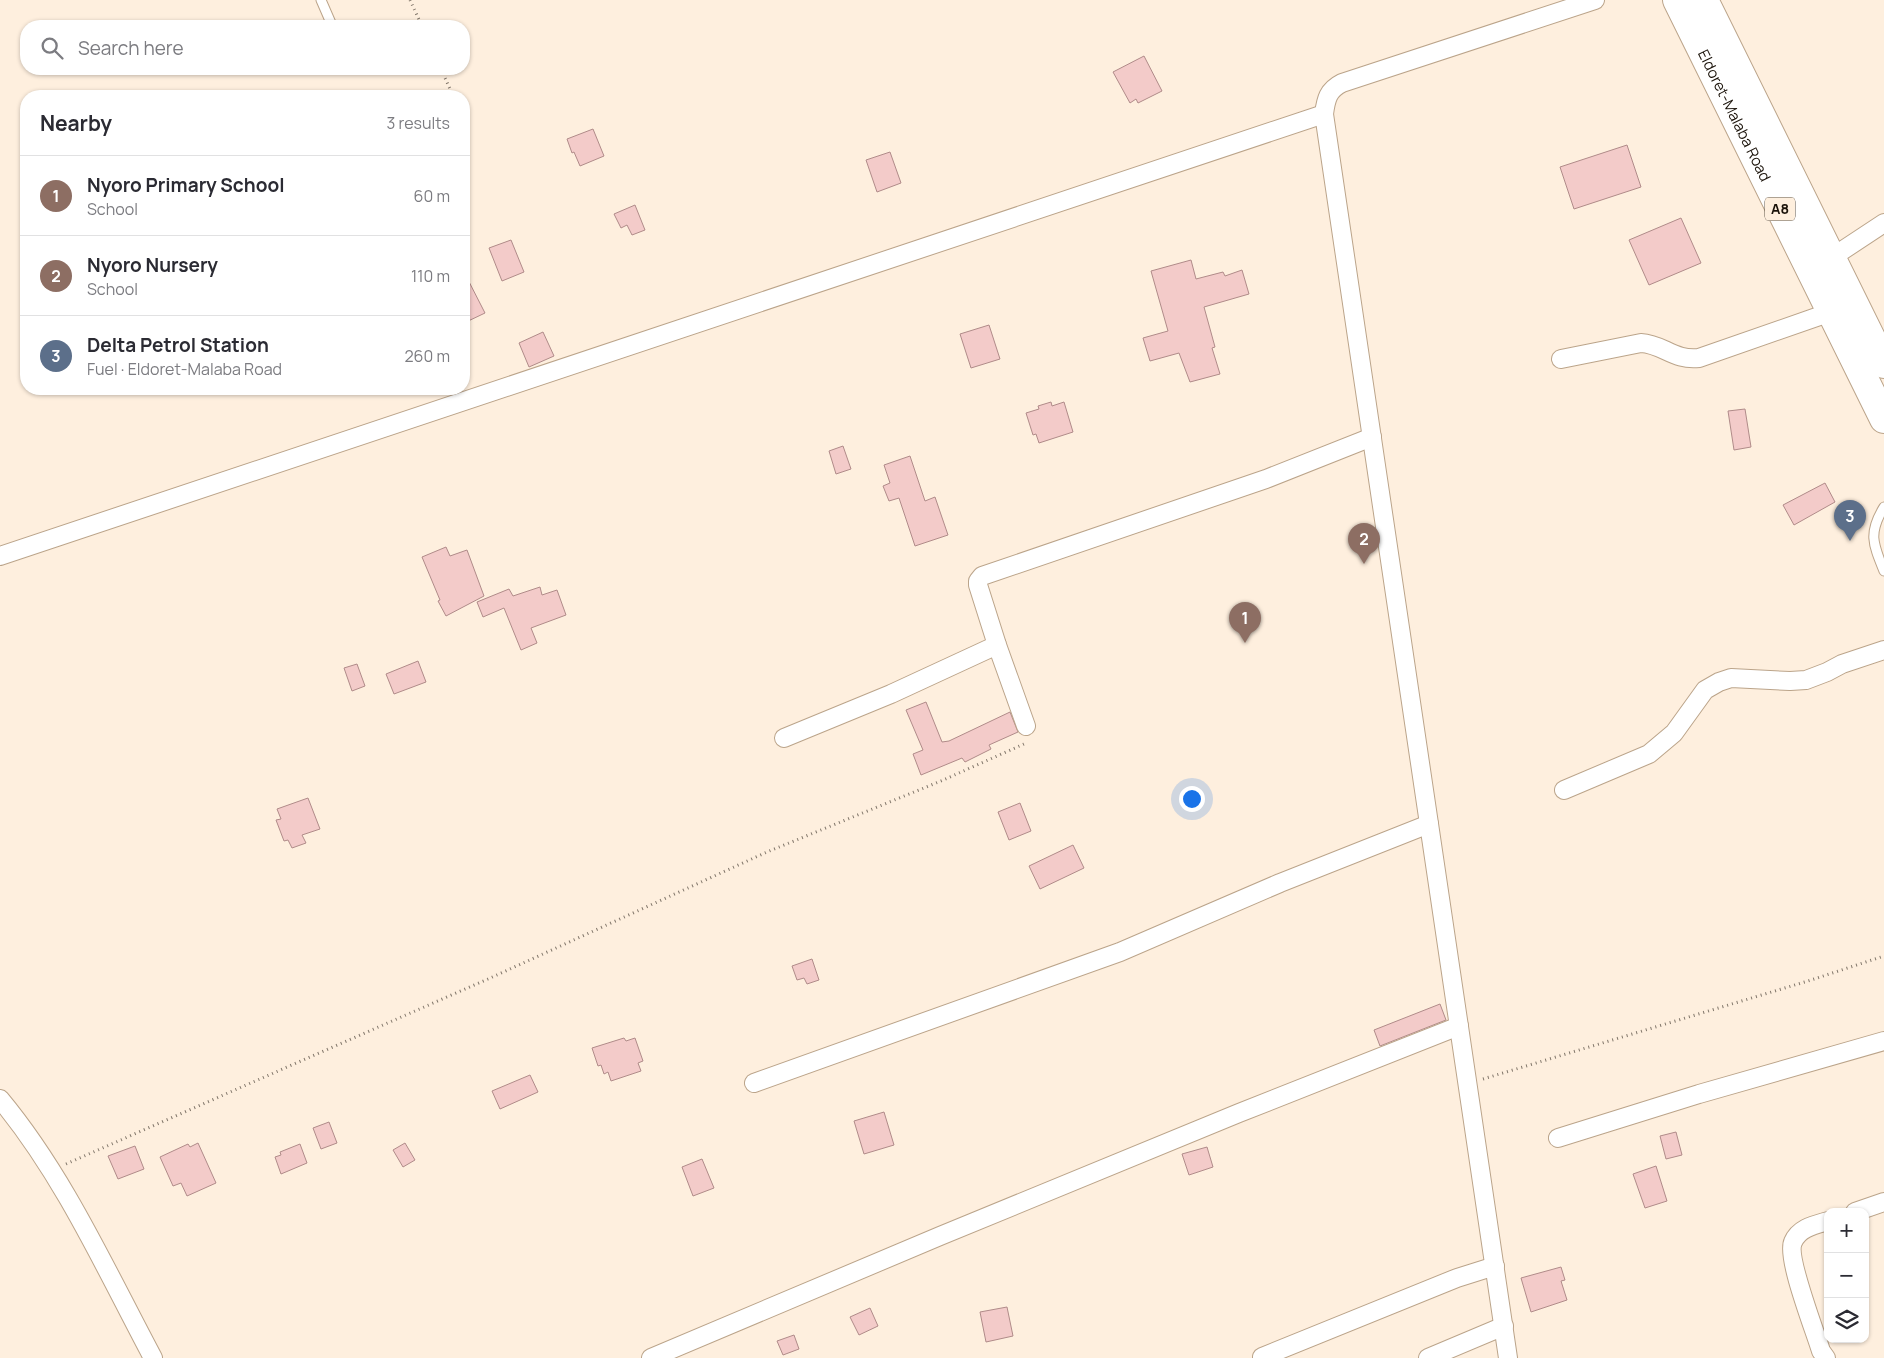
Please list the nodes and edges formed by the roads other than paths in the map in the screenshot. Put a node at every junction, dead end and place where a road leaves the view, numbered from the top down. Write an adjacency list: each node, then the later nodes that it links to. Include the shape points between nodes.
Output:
1 (321, 0): 5 (lane)
2 (1595, 0): 6 (street, via 1342,83 1332,88)
3 (1677, 0): 9 (highway, Eldoret-Malaba Road / A8)
4 (1704, 0): 8 (highway, Eldoret-Malaba Road / A8)
5 (330, 20)
6 (1324, 114): 13 (street); 15 (street)
7 (1884, 223): 8 (street)
8 (1831, 258): 11 (highway, Eldoret-Malaba Road / A8)
9 (1831, 312): 10 (street, via 1699,358 1683,358 1641,343); 12 (highway, Eldoret-Malaba Road / A8)
10 (1560, 359)
11 (1884, 364)
12 (1884, 419)
13 (1372, 437): 17 (street, via 1266,479 982,576 978,581); 22 (street)
14 (1884, 507): 16 (lane, via 1873,530)
15 (0, 556)
16 (1884, 571)
17 (997, 645): 19 (street); 20 (street)
18 (1884, 650): 21 (street, via 1806,680 1731,678 1719,682 1705,690 1674,733 1649,754)
19 (1026, 726)
20 (784, 738)
21 (1564, 790)
22 (1429, 824): 23 (street); 25 (street, via 1280,883 1120,952)
23 (1459, 1026): 31 (street); 34 (street, via 1130,1158)
24 (1884, 1041): 27 (street)
25 (754, 1083)
26 (0, 1099): 33 (street, via 47,1162)
27 (1558, 1138)
28 (1884, 1202): 29 (street)
29 (1867, 1208)
30 (1824, 1222): 38 (street, via 1801,1231 1791,1247 1796,1274)
31 (1495, 1266): 32 (street); 35 (street, via 1457,1278)
32 (1504, 1326): 36 (street); 37 (street)
33 (154, 1358)
34 (651, 1358)
35 (1262, 1358)
36 (1428, 1358)
37 (1508, 1358)
38 (1826, 1358)

